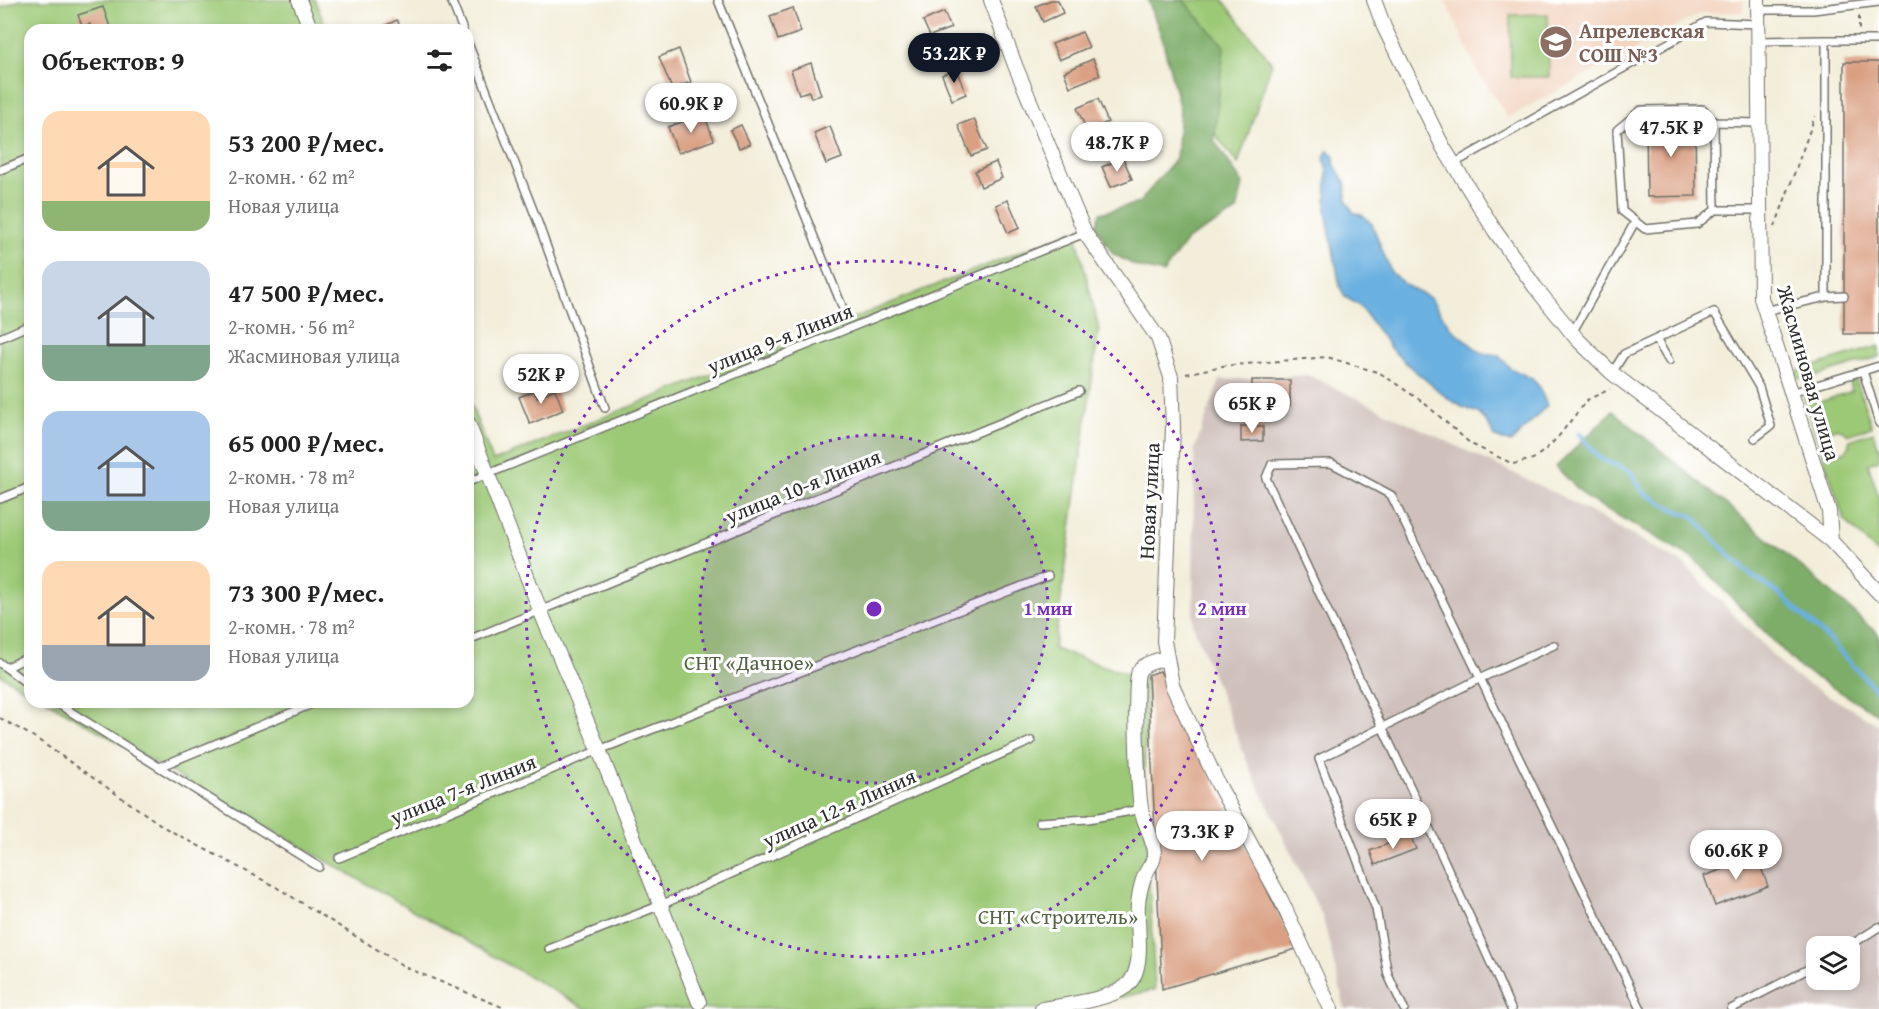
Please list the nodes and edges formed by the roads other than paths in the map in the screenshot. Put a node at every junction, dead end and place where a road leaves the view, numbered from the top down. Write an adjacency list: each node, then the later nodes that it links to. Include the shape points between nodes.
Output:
1 (299, 0): 10 (street)
2 (451, 0): 11 (lane)
3 (718, 0): 27 (lane)
4 (991, 0): 24 (street, Новая улица)
5 (1374, 0): 19 (street)
6 (1835, 0): 8 (lane)
7 (1879, 3): 8 (lane)
8 (1837, 8): 9 (lane)
9 (1758, 11): 12 (street, Жасминовая улица); 19 (lane, via 1706,22)
10 (309, 24)
11 (461, 24)
12 (1758, 40): 13 (lane); 17 (street, Жасминовая улица)
13 (1826, 40): 14 (lane); 26 (lane)
14 (1879, 40)
15 (474, 58): 39 (lane)
16 (1714, 122): 17 (lane); 21 (lane); 23 (lane, via 1703,109 1641,110 1617,130 1622,211)
17 (1758, 123): 22 (street, Жасминовая улица)
18 (24, 160): 20 (lane)
19 (1454, 164): 30 (street, via 1495,231)
20 (0, 170)
21 (1715, 210): 22 (lane); 23 (lane, via 1697,225 1645,229)
22 (1760, 210): 28 (street, Жасминовая улица)
23 (1635, 222): 30 (lane)
24 (1085, 233): 43 (lane, улица 9-я Линия); 54 (street, Новая улица, via 1158,338 1171,377 1173,427 1164,641)
25 (1844, 296): 26 (lane)
26 (1826, 297): 28 (lane)
27 (844, 311)
28 (1764, 311): 38 (street, Жасминовая улица)
29 (24, 328): 31 (lane)
30 (1572, 333): 36 (street)
31 (0, 338)
32 (1656, 339): 33 (lane); 36 (lane, via 1624,354); 42 (lane, via 1714,312 1759,387 1771,426)
33 (1669, 361)
34 (1879, 366): 35 (lane)
35 (1863, 371): 38 (lane); 40 (lane)
36 (1617, 376): 47 (street)
37 (1079, 391): 50 (lane, улица 10-я Линия)
38 (1791, 393): 47 (street, Жасминовая улица, via 1828,511)
39 (605, 408)
40 (1879, 423)
41 (474, 438): 43 (street)
42 (1755, 438)
43 (488, 474): 44 (lane, улица 9-я Линия); 50 (street)
44 (474, 480)
45 (24, 489): 46 (lane)
46 (0, 499)
47 (1832, 541): 49 (street)
48 (1048, 576): 62 (lane, улица 7-я Линия)
49 (1879, 593)
50 (540, 610): 51 (lane, улица 10-я Линия); 62 (street)
51 (474, 638)
52 (1554, 645): 56 (lane)
53 (24, 658): 55 (lane)
54 (1167, 658): 64 (street, via 1148,664 1139,671 1137,681); 75 (street, Новая улица, via 1180,704 1281,900)
55 (3, 665): 57 (lane)
56 (1480, 678): 60 (lane); 60 (lane, via 1391,495 1331,463 1272,464 1266,478); 78 (lane)
57 (24, 681)
58 (65, 708): 63 (lane)
59 (302, 708): 63 (lane)
60 (1382, 729): 76 (lane, via 1319,759 1376,909 1388,975); 77 (lane)
61 (1031, 741): 68 (lane, улица 12-я Линия)
62 (599, 750): 66 (lane, улица 7-я Линия); 68 (street)
63 (159, 767): 67 (lane)
64 (1142, 809): 65 (lane, via 1088,819); 74 (street, via 1154,854 1144,874 1138,903 1139,949 1134,977 1116,992)
65 (1040, 822)
66 (339, 858)
67 (319, 867)
68 (661, 905): 71 (lane, улица 12-я Линия); 73 (street)
69 (1879, 927): 70 (lane)
70 (1860, 939)
71 (549, 949)
72 (1806, 970): 79 (lane)
73 (699, 1002)
74 (1042, 1009)
75 (1331, 1009)
76 (1404, 1009)
77 (1510, 1009)
78 (1641, 1009)
79 (1731, 1009)

